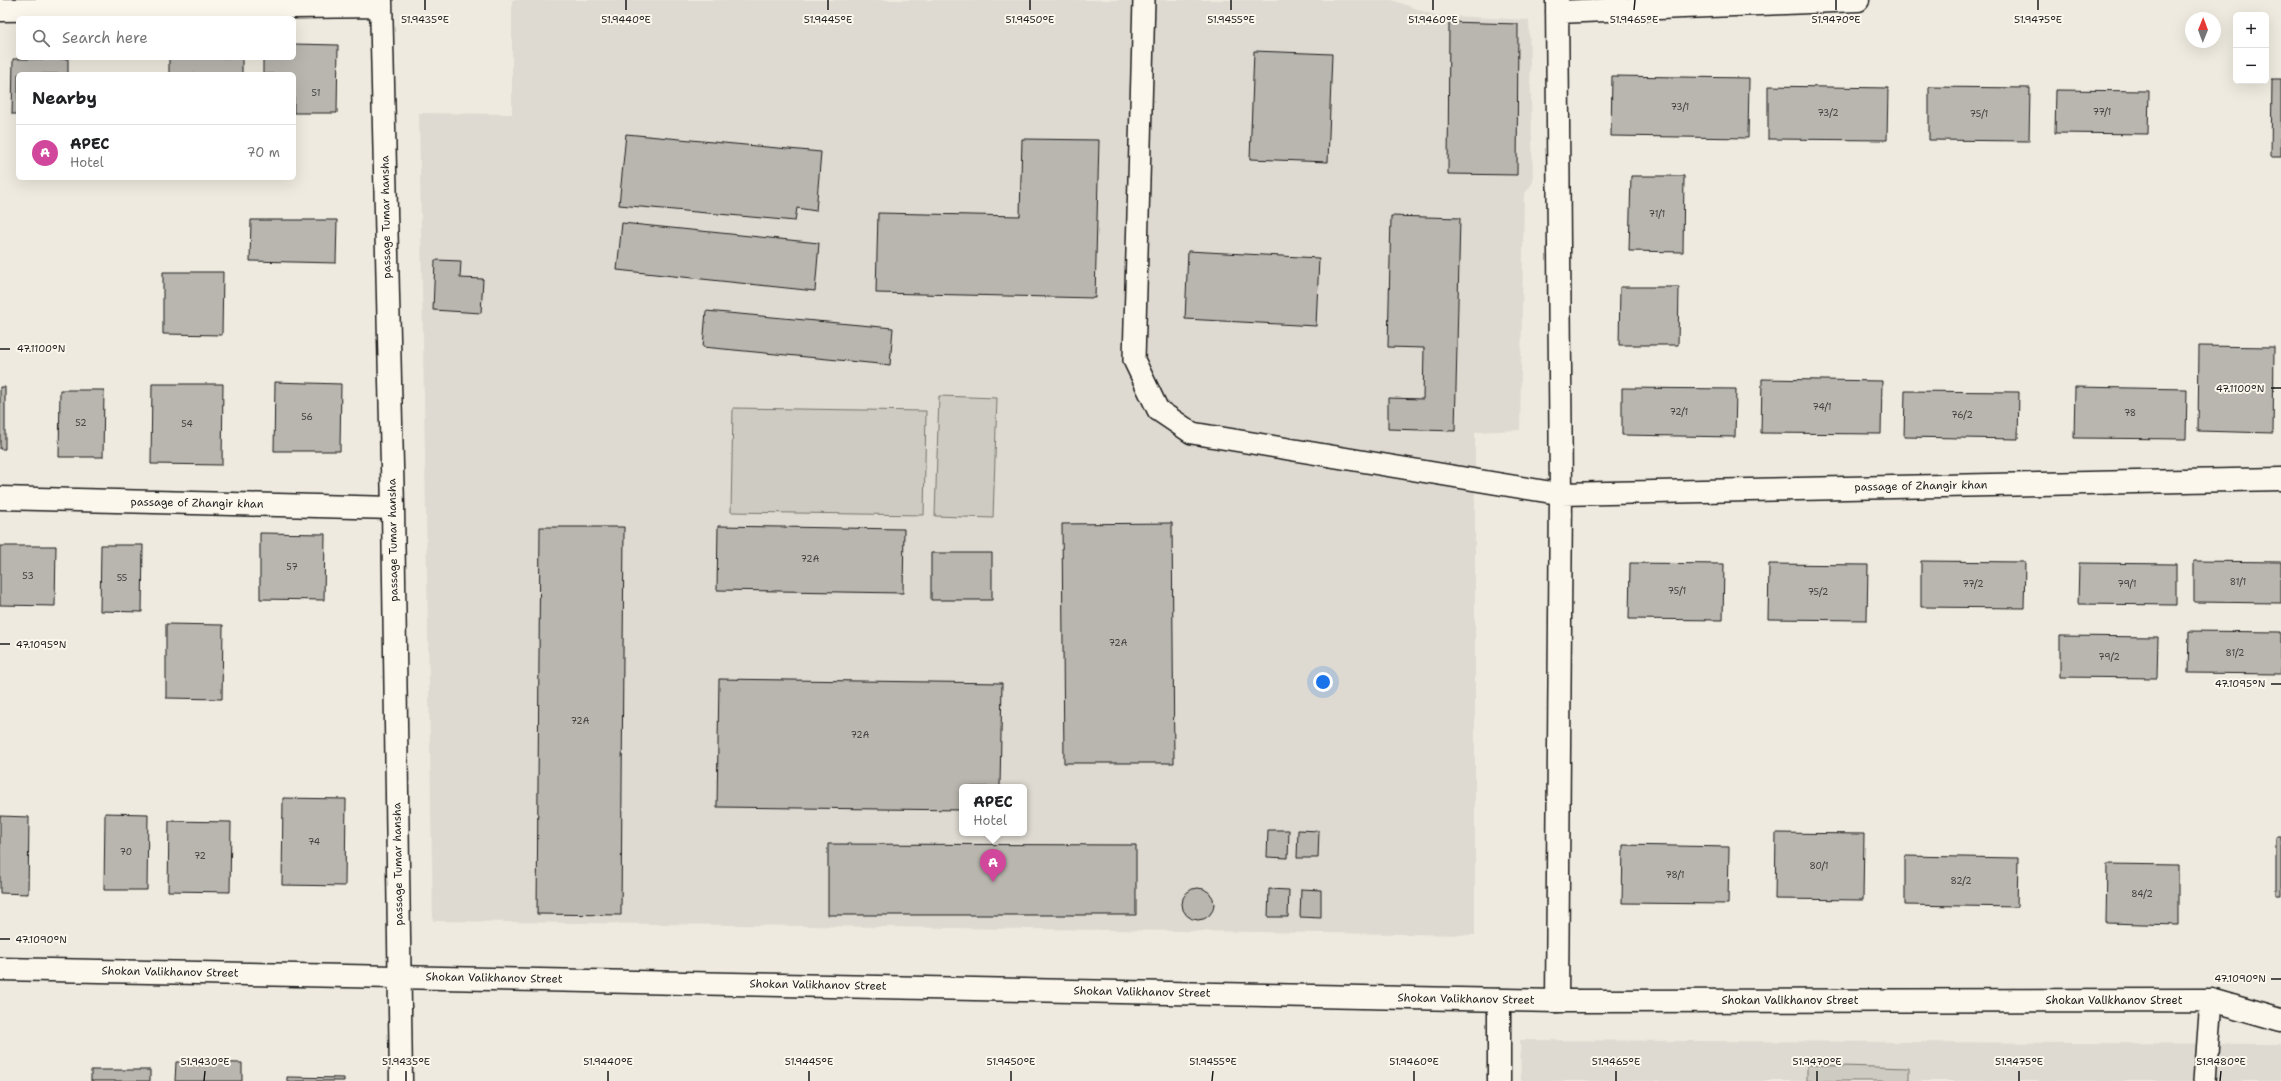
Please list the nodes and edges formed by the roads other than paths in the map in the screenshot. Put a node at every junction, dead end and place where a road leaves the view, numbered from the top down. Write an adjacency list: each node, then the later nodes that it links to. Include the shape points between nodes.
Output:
1 (1144, 0): 7 (lane, via 1134,360 1158,410 1192,433)
2 (1858, 0): 4 (street)
3 (381, 3): 5 (street); 9 (street, passage Tumar hansha)
4 (1554, 4): 7 (street)
5 (0, 10)
6 (2281, 479): 7 (street, passage of Zhangir khan)
7 (1561, 494): 14 (street)
8 (0, 498): 9 (street, passage of Zhangir khan)
9 (393, 508): 11 (street, passage Tumar hansha)
10 (0, 969): 11 (street, Shokan Valikhanov Street)
11 (399, 976): 12 (street, Shokan Valikhanov Street); 16 (street, passage Tumar hansha)
12 (1499, 1000): 14 (street, Shokan Valikhanov Street); 17 (street)
13 (2211, 1000): 14 (street, Shokan Valikhanov Street); 15 (street, Shokan Valikhanov Street); 18 (lane)
14 (1557, 1001)
15 (2281, 1020)
16 (402, 1081)
17 (1499, 1081)
18 (2205, 1081)

